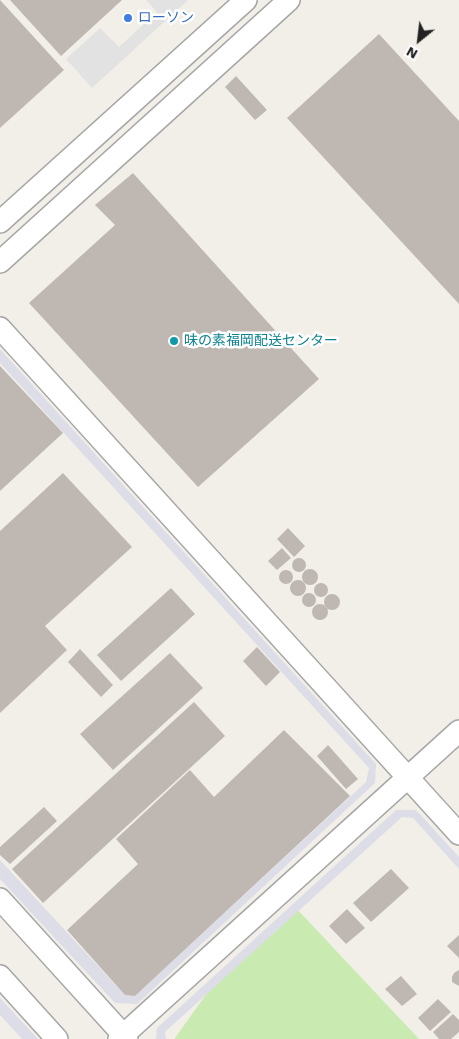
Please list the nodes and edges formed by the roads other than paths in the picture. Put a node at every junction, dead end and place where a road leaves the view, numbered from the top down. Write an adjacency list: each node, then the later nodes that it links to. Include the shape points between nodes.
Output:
1 (289, 0): 3 (street)
2 (237, 3): 3 (street); 4 (street)
3 (256, 30): 5 (street)
4 (0, 222)
5 (0, 262)
6 (0, 328): 8 (street)
7 (459, 731): 8 (street)
8 (408, 778): 9 (street); 12 (street)
9 (459, 834)
10 (0, 899): 12 (street)
11 (0, 976): 13 (street)
12 (123, 1038)
13 (57, 1039)

